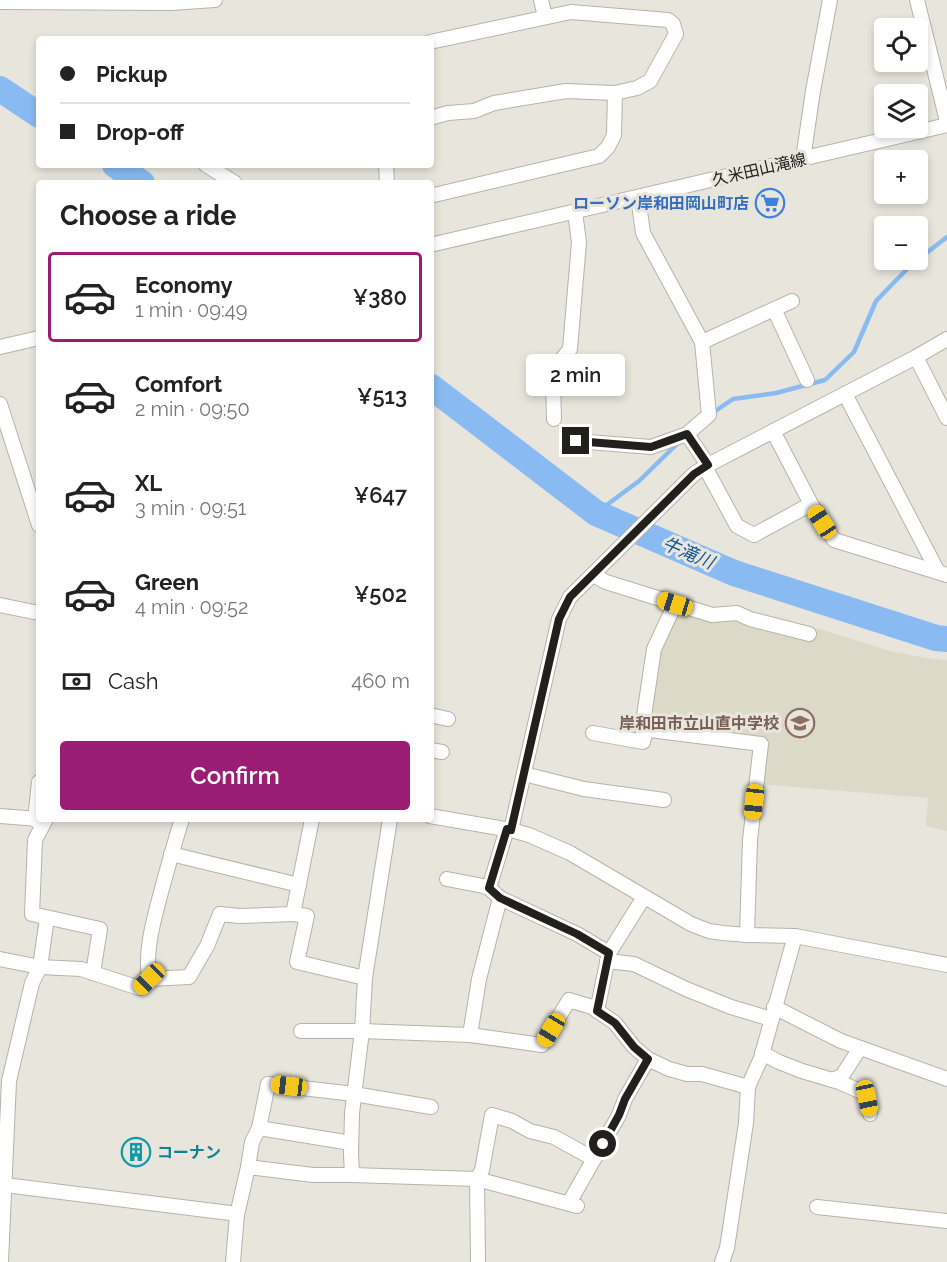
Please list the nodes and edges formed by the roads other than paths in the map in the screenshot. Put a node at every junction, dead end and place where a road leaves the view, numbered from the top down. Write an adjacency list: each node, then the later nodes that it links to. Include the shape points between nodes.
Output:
1 (215, 0): 5 (street)
2 (541, 0): 6 (street)
3 (830, 0): 11 (street)
4 (916, 0): 10 (street)
5 (0, 2)
6 (545, 17): 7 (street); 8 (street, via 571,12 668,20 673,24 676,34 650,81)
7 (434, 41)
8 (615, 93): 9 (street, via 566,91); 14 (street, via 614,135 599,156)
9 (434, 117)
10 (947, 123): 11 (street, 久米田山滝線)
11 (803, 159): 15 (street, 久米田山滝線)
12 (211, 168): 13 (street)
13 (230, 180)
14 (434, 195)
15 (638, 197): 16 (street, 久米田山滝線); 22 (street, via 643,233)
16 (575, 212): 17 (street, 久米田山滝線); 29 (street, via 579,242 570,349 558,364 553,382)
17 (434, 244)
18 (792, 301): 19 (street)
19 (774, 309): 22 (street); 25 (street)
20 (36, 339): 23 (street)
21 (947, 339): 24 (street)
22 (702, 342): 31 (street, via 710,415)
23 (0, 347)
24 (916, 357): 26 (street); 28 (street)
25 (807, 380)
26 (845, 394): 30 (street); 36 (street)
27 (0, 404): 35 (street)
28 (947, 418)
29 (554, 419)
30 (773, 431): 33 (street); 34 (street)
31 (687, 434): 32 (street, via 651,447); 33 (street)
32 (576, 441)
33 (706, 466): 34 (street, via 737,526 754,535); 37 (street)
34 (811, 504): 36 (street, via 834,540)
35 (36, 516)
36 (942, 573)
37 (592, 575): 38 (street); 46 (street, via 570,597 559,619)
38 (675, 604): 41 (street, via 712,615 737,613); 44 (street, via 654,649 642,729)
39 (0, 605): 40 (street)
40 (36, 613)
41 (808, 634)
42 (434, 716): 43 (street)
43 (448, 719)
44 (646, 729): 45 (street, via 643,742); 64 (street, via 761,744 750,840)
45 (593, 733)
46 (524, 774): 47 (street, via 584,789); 55 (street)
47 (664, 800)
48 (0, 816): 50 (street)
49 (434, 817): 55 (street)
50 (36, 819)
51 (39, 822): 63 (street, via 32,915)
52 (181, 822): 56 (street)
53 (311, 822): 58 (street)
54 (390, 822): 71 (street)
55 (509, 830): 59 (street); 60 (street, via 570,853)
56 (171, 854): 58 (street); 72 (street, via 149,944)
57 (447, 879): 59 (street)
58 (299, 885): 62 (street)
59 (489, 888): 61 (street)
60 (644, 897): 64 (street, via 709,931); 66 (street)
61 (500, 898): 66 (street, via 577,934); 77 (street, via 479,979)
62 (294, 914): 71 (street, via 307,916 297,962); 72 (street, via 220,914 189,977)
63 (47, 918): 69 (street); 70 (street, via 100,929)
64 (747, 935): 65 (street)
65 (795, 936): 68 (street); 74 (street)
66 (608, 957): 73 (street); 74 (street, via 634,964 720,1002)
67 (0, 959): 69 (street)
68 (947, 965)
69 (40, 968): 70 (street); 83 (street, via 32,983)
70 (93, 973): 72 (street, via 139,988)
71 (365, 978): 76 (street)
72 (149, 979)
73 (597, 1011): 77 (street, via 569,1000 542,1045); 80 (street, via 615,1023)
74 (773, 1013): 78 (street); 79 (street)
75 (301, 1031): 76 (street)
76 (362, 1031): 77 (street); 85 (street)
77 (470, 1035)
78 (860, 1048): 81 (street); 82 (street, via 842,1076)
79 (762, 1053): 82 (street); 84 (street)
80 (648, 1059): 84 (street, via 669,1069); 90 (street)
81 (947, 1079)
82 (832, 1080): 87 (street, via 862,1092)
83 (5, 1081): 94 (street)
84 (748, 1087): 101 (street, via 745,1133)
85 (354, 1094): 86 (street); 88 (street, via 268,1084); 89 (street)
86 (430, 1107)
87 (870, 1114)
88 (259, 1128): 89 (street); 91 (street)
89 (351, 1143): 92 (street)
90 (594, 1159): 93 (street, via 573,1204); 93 (street, via 554,1137 492,1115)
91 (248, 1167): 92 (street); 96 (street)
92 (352, 1175): 93 (street)
93 (477, 1179): 100 (street)
94 (3, 1191): 96 (street); 98 (street)
95 (816, 1207): 97 (street)
96 (237, 1215): 99 (street)
97 (947, 1221)
98 (1, 1262)
99 (233, 1262)
100 (478, 1262)
101 (722, 1262)

